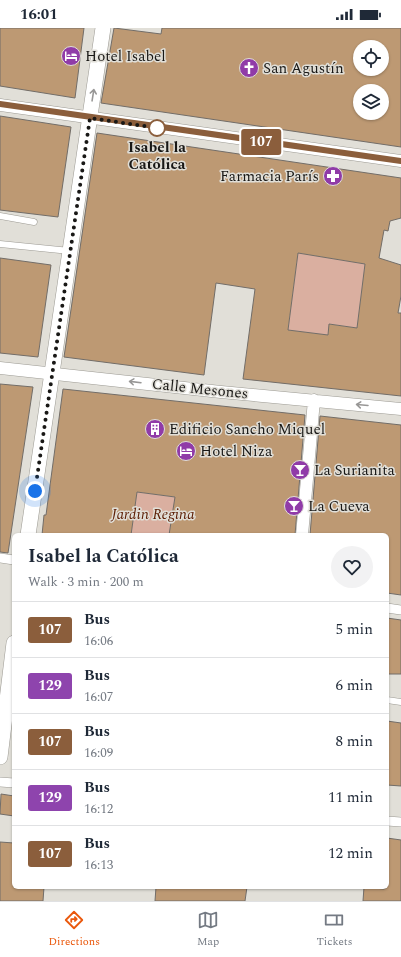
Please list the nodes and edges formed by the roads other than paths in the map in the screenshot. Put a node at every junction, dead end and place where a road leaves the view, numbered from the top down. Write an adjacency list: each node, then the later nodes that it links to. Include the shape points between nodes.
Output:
1 (103, 28): 3 (street, one-way to 1)
2 (0, 104): 3 (street)
3 (90, 118): 4 (street); 8 (street)
4 (401, 161)
5 (0, 216): 6 (lane)
6 (34, 222)
7 (0, 244): 8 (lane)
8 (70, 251): 10 (street)
9 (0, 368): 10 (street, Calle Mesones)
10 (52, 372): 11 (street, Calle Mesones, one-way to 10); 13 (street)
11 (314, 400): 12 (street, Calle Mesones, one-way to 11); 14 (street)
12 (401, 409)
13 (28, 533)
14 (302, 533)
15 (0, 558): 16 (street)
16 (12, 560)
17 (389, 608): 18 (street)
18 (401, 610)
19 (12, 659): 22 (street)
20 (389, 700): 21 (lane)
21 (401, 702)
22 (0, 757)
23 (0, 782): 24 (street)
24 (12, 784)
25 (389, 820): 26 (street)
26 (401, 822)

